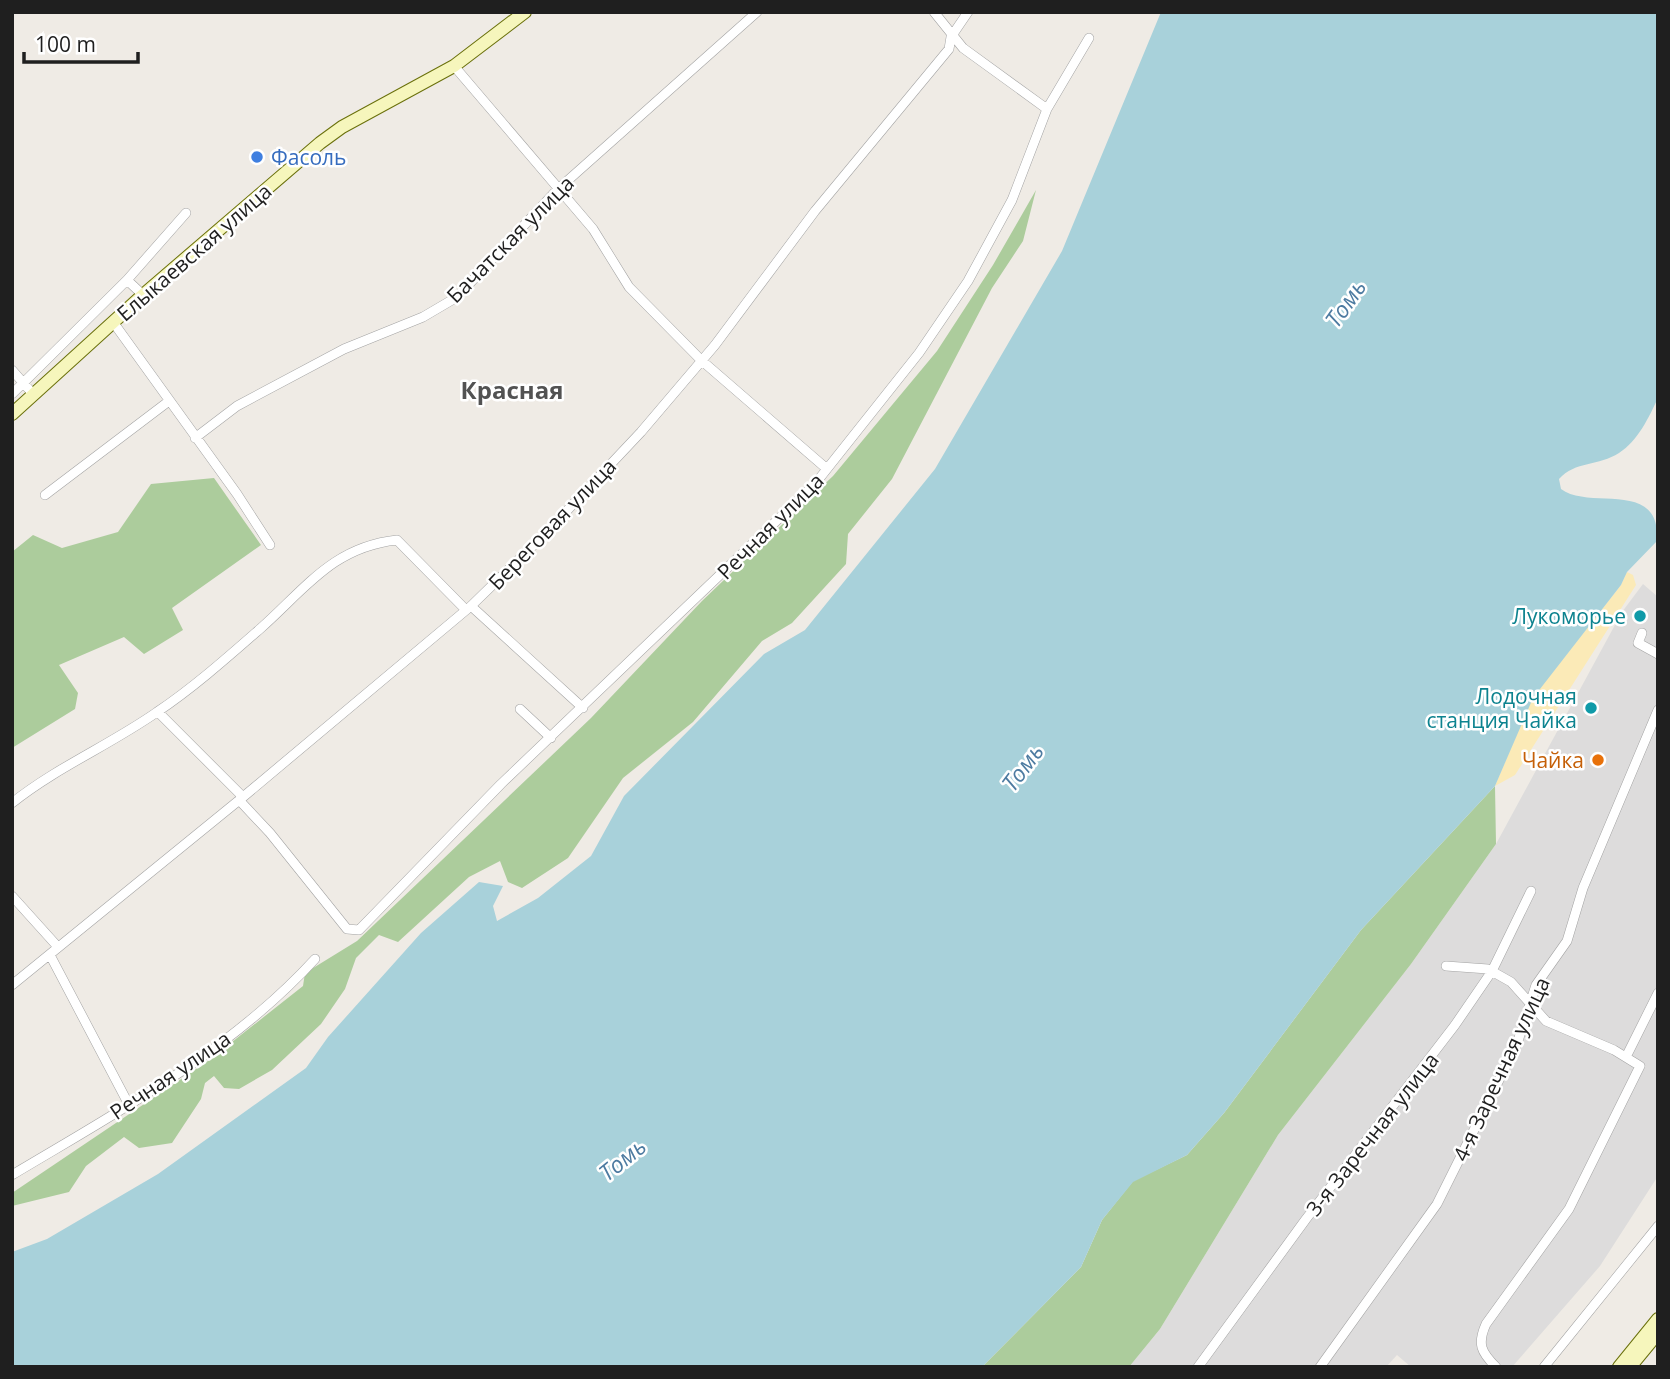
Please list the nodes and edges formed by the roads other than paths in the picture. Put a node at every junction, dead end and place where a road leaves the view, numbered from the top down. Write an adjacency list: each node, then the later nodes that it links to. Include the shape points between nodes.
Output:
1 (525, 12): 7 (street, Елыкаевская улица)
2 (757, 12): 9 (street, Бачатская улица)
3 (934, 12): 5 (street)
4 (968, 12): 5 (street, Береговая улица)
5 (951, 37): 8 (street); 14 (street, Береговая улица, via 949,49)
6 (1089, 38): 8 (street, Речная улица)
7 (454, 66): 9 (street); 12 (street, Елыкаевская улица, via 337,130)
8 (1047, 109): 22 (street, Речная улица, via 1012,200 968,281 919,354)
9 (557, 190): 14 (street, via 593,229 629,287); 21 (street, Бачатская улица, via 457,297 423,317 332,355 237,406)
10 (186, 213): 11 (street)
11 (127, 280): 12 (street); 16 (street)
12 (143, 295): 13 (street, Елыкаевская улица)
13 (113, 322): 18 (street, Елыкаевская улица); 19 (street)
14 (701, 360): 22 (street); 25 (street, Береговая улица, via 641,432)
15 (12, 370): 16 (street)
16 (23, 383): 17 (street); 18 (street)
17 (12, 394)
18 (33, 394): 20 (street, Елыкаевская улица)
19 (169, 401): 21 (street); 23 (street)
20 (12, 414)
21 (195, 438): 24 (street)
22 (827, 469): 28 (street, Речная улица)
23 (45, 495)
24 (270, 545)
25 (468, 608): 28 (street); 31 (street, via 397,540 367,543 336,560); 33 (street, Береговая улица)
26 (1642, 633): 27 (street, via 1637,643)
27 (1658, 654)
28 (583, 708): 32 (street, Речная улица)
29 (520, 709): 32 (street)
30 (1658, 710): 44 (street, 4-я Заречная улица, via 1583,888 1567,941 1536,985)
31 (158, 712): 33 (street); 34 (street)
32 (551, 738): 33 (street, Речная улица, via 359,930 348,929)
33 (241, 799): 37 (street, Береговая улица)
34 (12, 803)
35 (1531, 891): 41 (street, 3-я Заречная улица)
36 (12, 896): 37 (street)
37 (58, 947): 38 (street, Береговая улица)
38 (50, 955): 42 (street, Береговая улица); 46 (street)
39 (316, 959): 46 (street, Речная улица, via 285,992 184,1071)
40 (1446, 966): 41 (street)
41 (1492, 971): 44 (street, via 1511,982); 51 (street, 3-я Заречная улица)
42 (12, 985)
43 (1658, 993): 45 (street)
44 (1530, 1005): 45 (street, via 1546,1021); 52 (street, 4-я Заречная улица, via 1517,1044 1437,1204)
45 (1626, 1057): 53 (street, via 1640,1066 1569,1209 1479,1339 1482,1353)
46 (130, 1105): 47 (street, Речная улица)
47 (12, 1175)
48 (1658, 1227): 54 (street)
49 (1658, 1319): 55 (street)
50 (1658, 1333): 56 (street)
51 (1198, 1367)
52 (1320, 1367)
53 (1496, 1367)
54 (1544, 1367)
55 (1619, 1367)
56 (1630, 1367)

